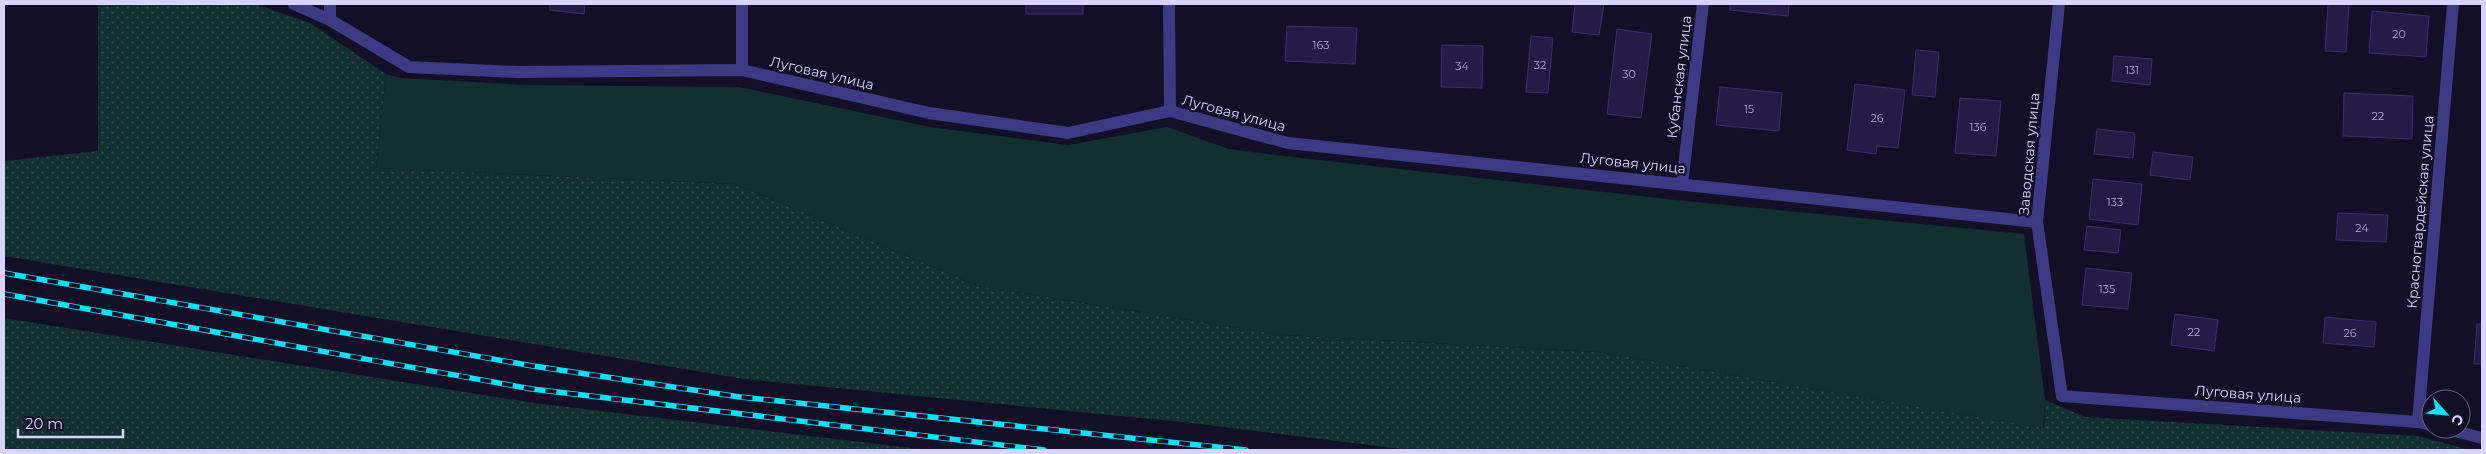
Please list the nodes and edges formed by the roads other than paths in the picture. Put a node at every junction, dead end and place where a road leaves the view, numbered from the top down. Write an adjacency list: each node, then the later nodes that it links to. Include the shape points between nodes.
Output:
1 (294, 4): 8 (street, Луговая улица)
2 (330, 4): 8 (street)
3 (742, 4): 9 (street)
4 (1169, 4): 10 (street)
5 (1703, 4): 11 (street, Кубанская улица)
6 (2059, 4): 12 (street, Заводская улица)
7 (2453, 4): 14 (street, Красногвардейская улица)
8 (330, 20): 9 (street, Луговая улица, via 409,67 517,72)
9 (742, 70): 10 (street, Луговая улица, via 929,113 1068,133)
10 (1170, 111): 11 (street, Луговая улица, via 1288,143)
11 (1682, 184): 12 (street, Луговая улица)
12 (2037, 222): 13 (street, Заводская улица)
13 (2062, 396): 14 (street, Луговая улица)
14 (2418, 422): 15 (street, Луговая улица)
15 (2421, 423)

